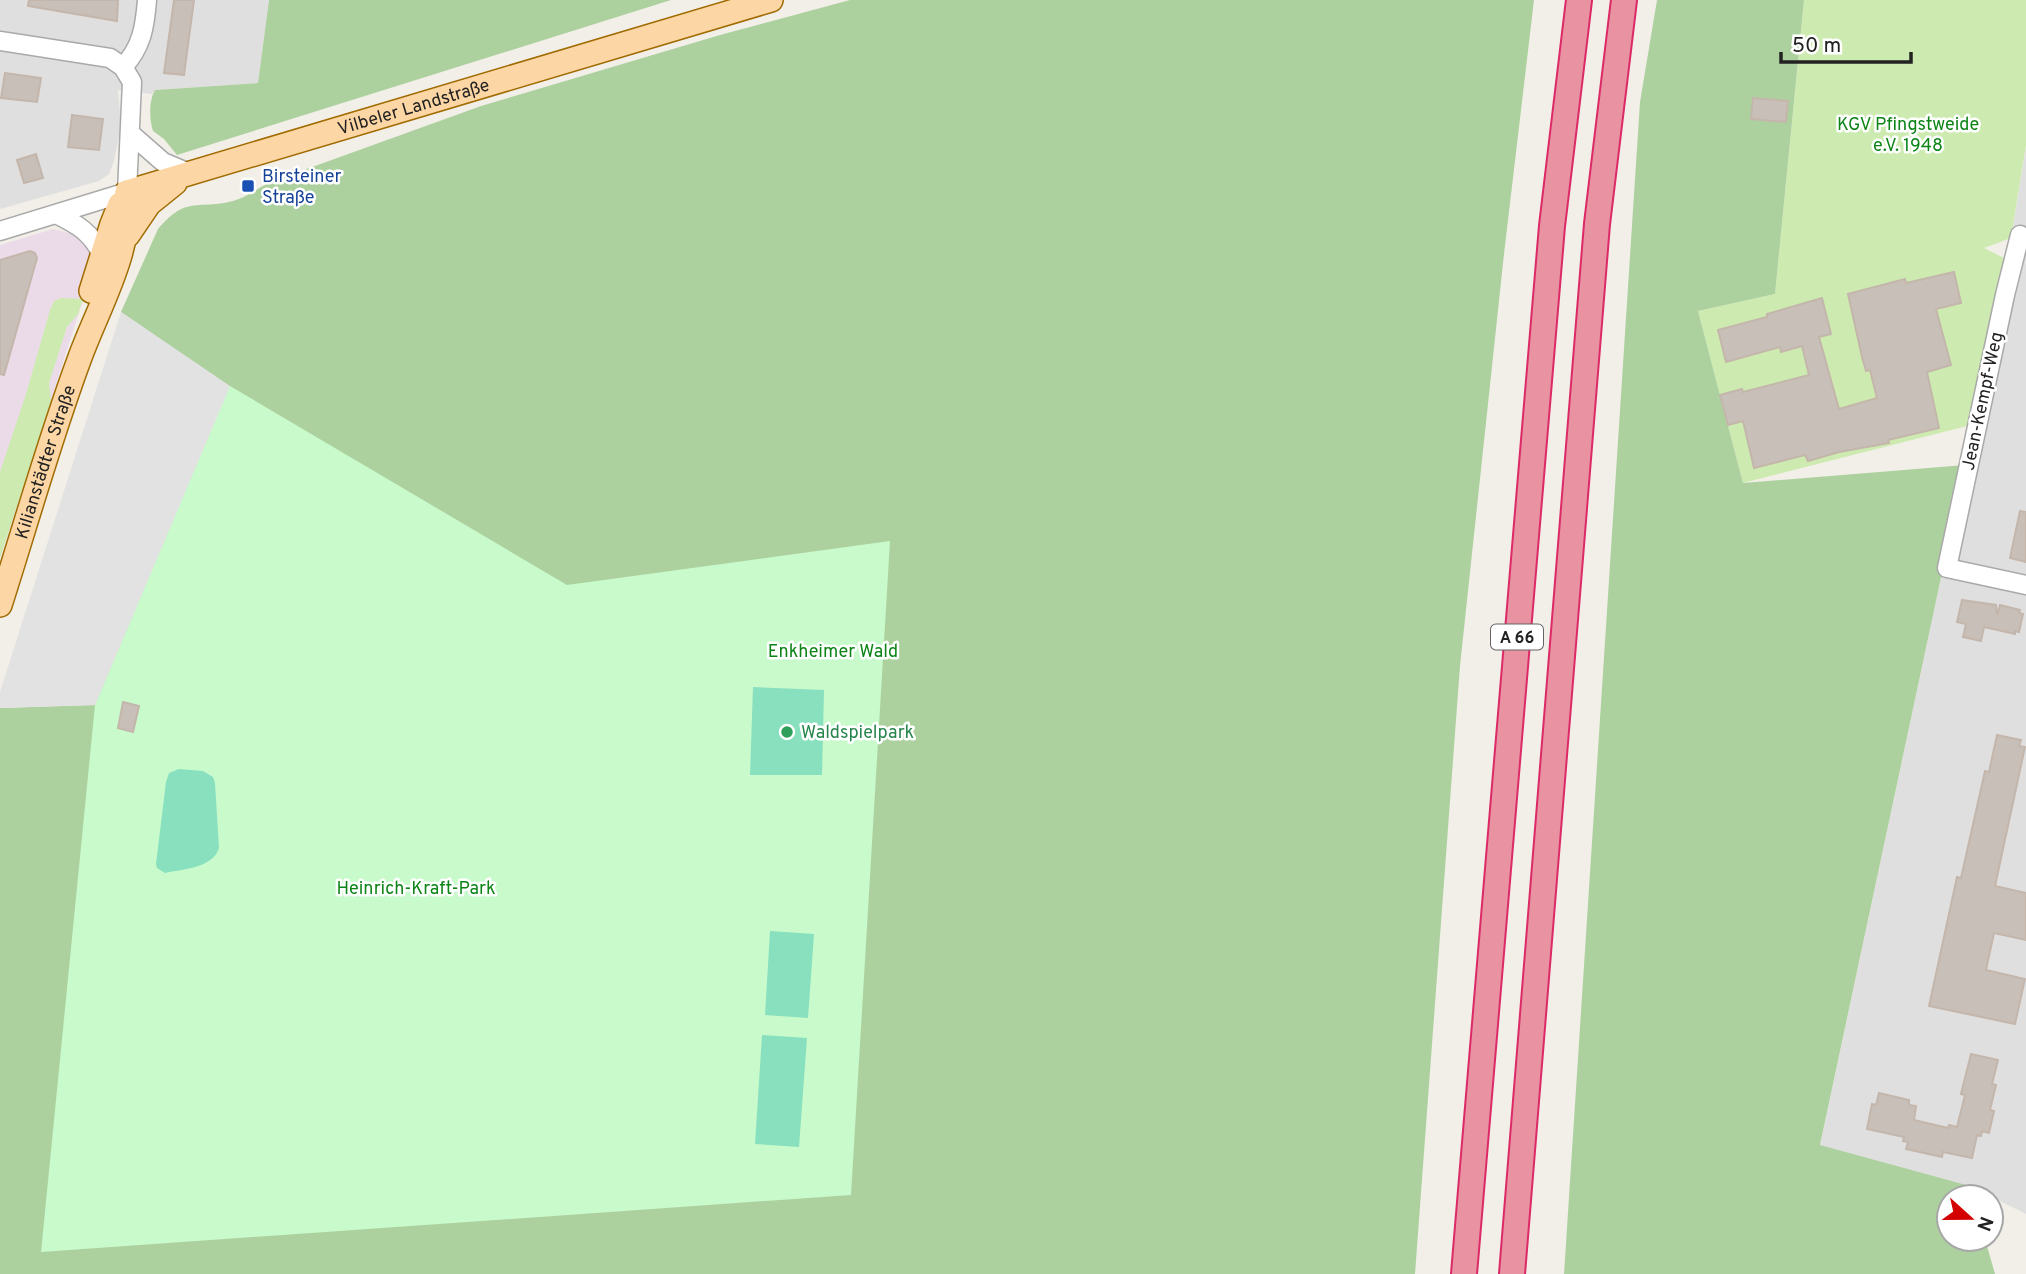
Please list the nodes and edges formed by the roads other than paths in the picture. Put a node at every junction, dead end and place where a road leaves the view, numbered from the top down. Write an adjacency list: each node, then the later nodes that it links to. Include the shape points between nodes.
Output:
1 (147, 0): 6 (street, via 139,45)
2 (772, 0): 8 (main road, Vilbeler Landstraße)
3 (1579, 0): 18 (highway, A 66, via 1552,226)
4 (1624, 0): 19 (highway, A 66, via 1597,225)
5 (0, 41): 6 (street, via 101,55)
6 (123, 67): 7 (street, via 132,82)
7 (131, 134): 8 (street, via 163,162); 9 (street)
8 (189, 173): 9 (main road, Vilbeler Landstraße); 13 (main road, via 149,204)
9 (127, 192): 10 (street, Vilbeler Landstraße); 13 (main road); 14 (main road, Kilianstädter Straße)
10 (56, 214): 11 (street, Vilbeler Landstraße); 14 (street, via 83,229)
11 (0, 231)
12 (2020, 234): 16 (street, Jean-Kempf-Weg, via 1947,568)
13 (123, 242): 15 (main road, Kilianstädter Straße)
14 (102, 255): 15 (main road, Kilianstädter Straße)
15 (79, 359): 17 (main road, Kilianstädter Straße)
16 (2026, 585)
17 (0, 605)
18 (1464, 1274)
19 (1512, 1274)

